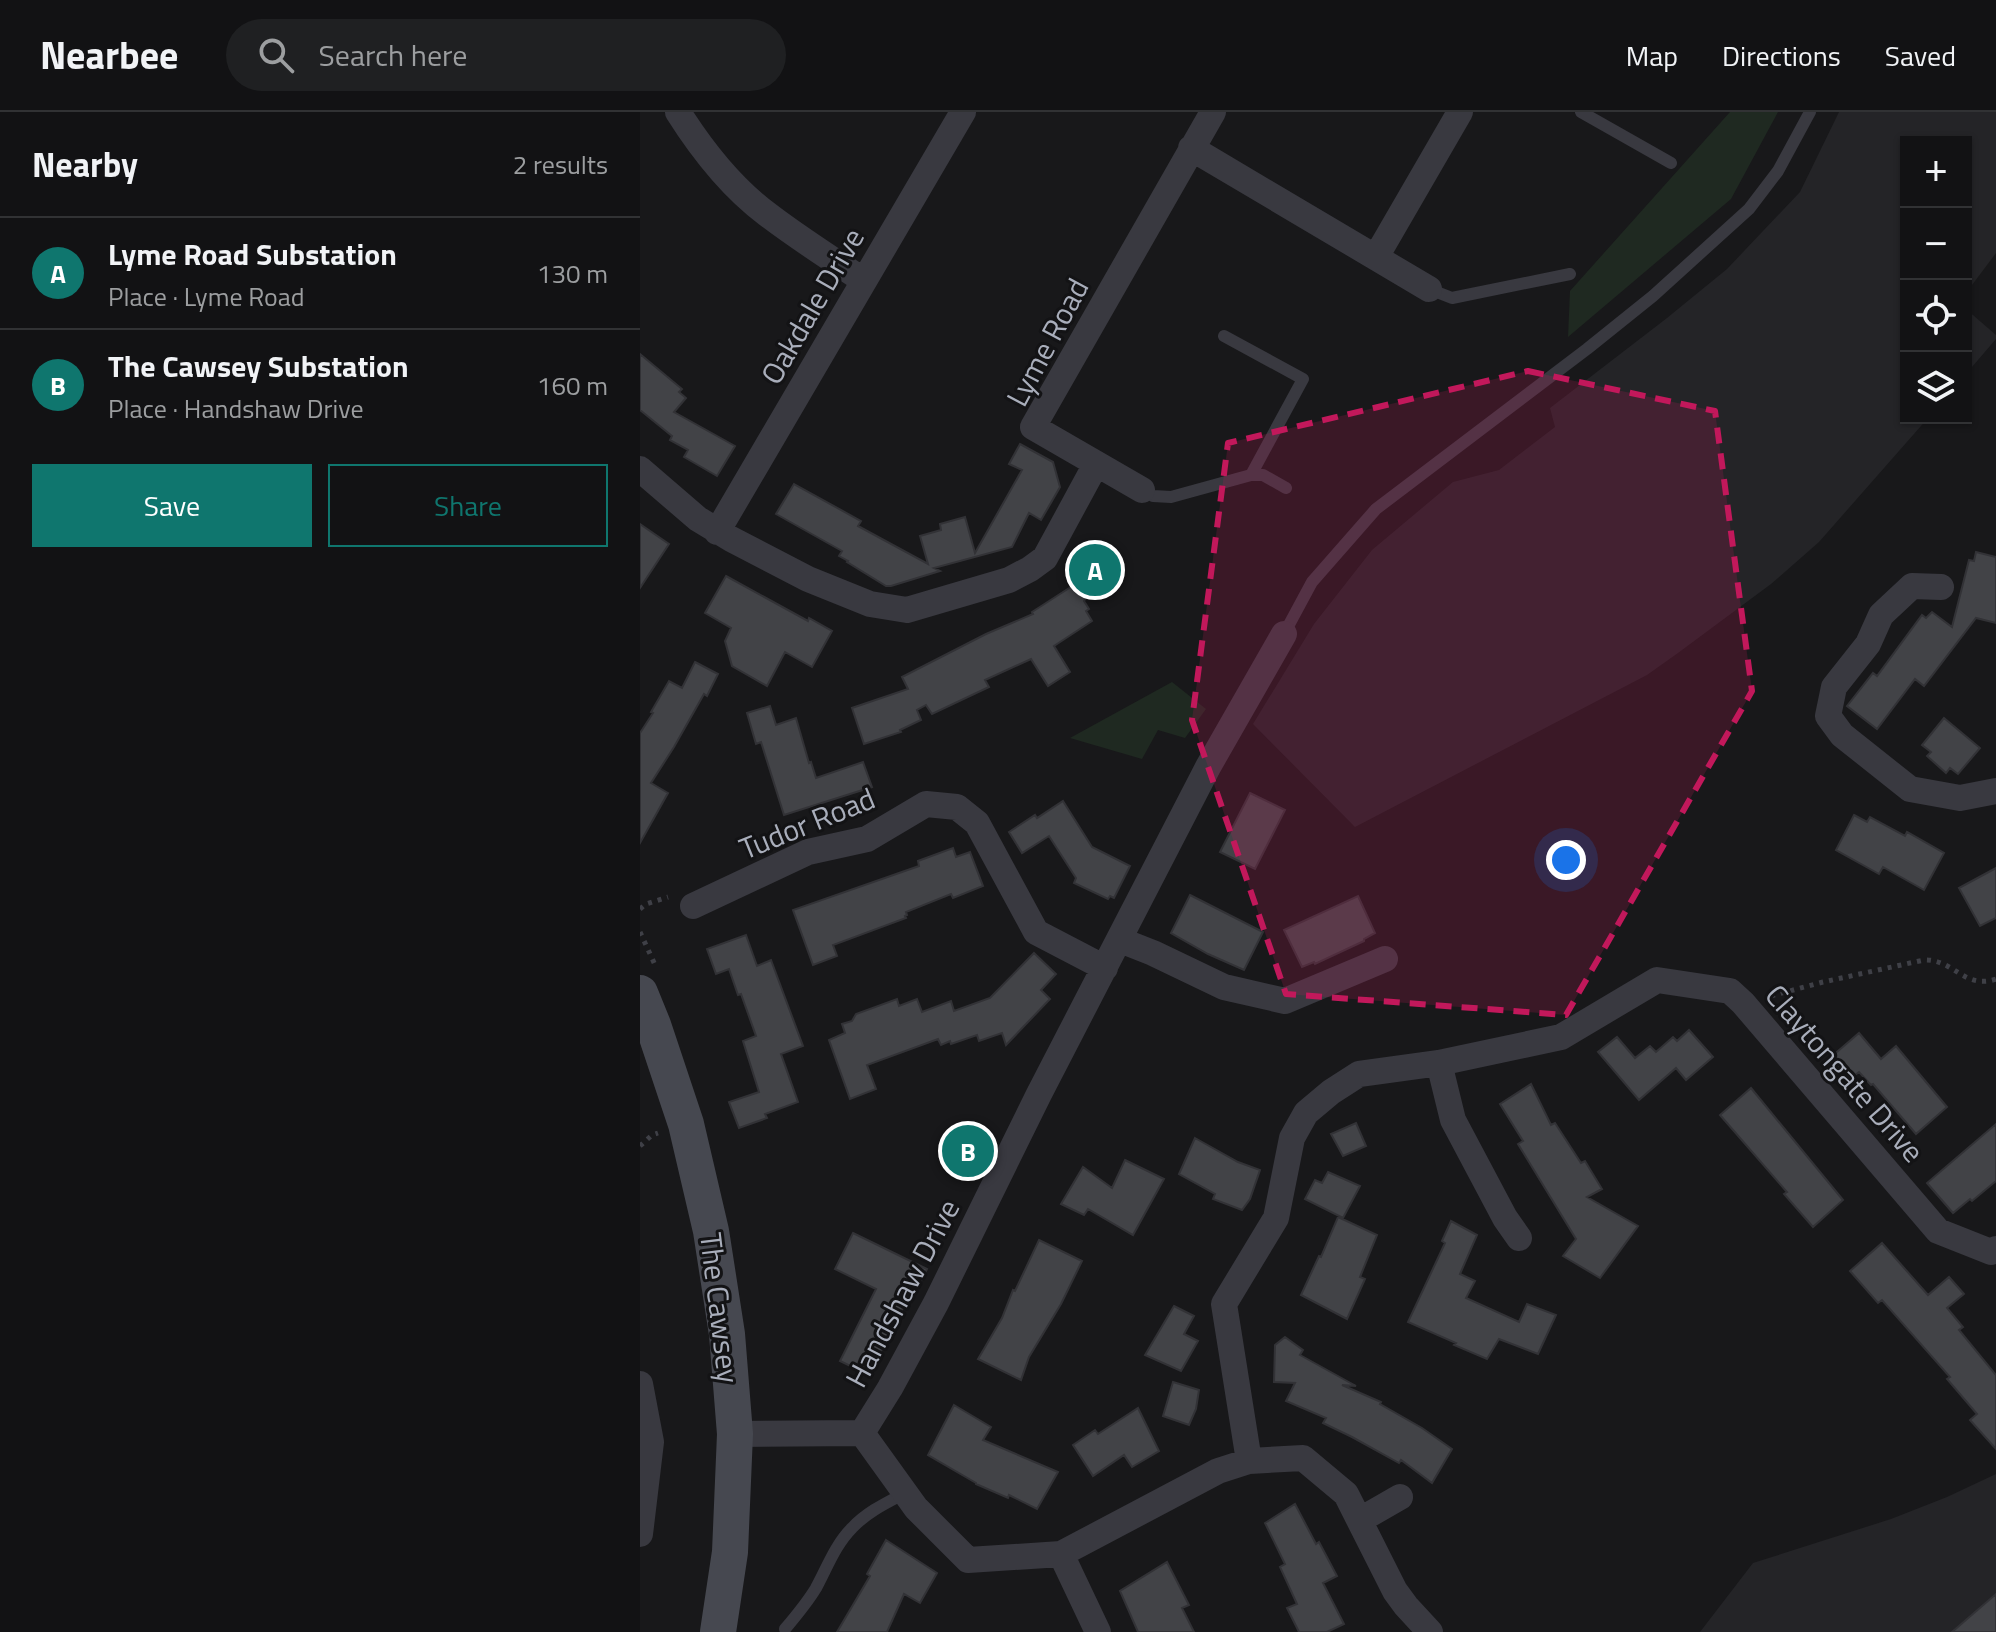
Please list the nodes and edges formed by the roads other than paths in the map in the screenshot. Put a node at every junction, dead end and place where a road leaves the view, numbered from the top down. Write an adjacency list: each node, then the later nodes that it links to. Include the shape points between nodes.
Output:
1 (678, 112): 11 (street, via 698,143 747,197)
2 (963, 112): 11 (street, Oakdale Drive)
3 (1213, 112): 7 (street, Lyme Road)
4 (1460, 112): 9 (street)
5 (1581, 112): 8 (lane)
6 (1810, 112): 21 (lane, via 1778,171 1749,209 1653,296 1376,509 1312,582)
7 (1191, 148): 9 (street); 14 (street, Lyme Road, via 1033,427)
8 (1671, 163)
9 (1376, 257): 12 (street)
10 (1570, 274): 12 (lane, via 1452,298)
11 (864, 281): 19 (street, Oakdale Drive)
12 (1429, 289)
13 (1224, 336): 16 (lane, via 1303,379)
14 (1096, 464): 18 (street); 19 (street, via 1045,558 1009,580 907,610 870,604 808,579)
15 (640, 469): 19 (street)
16 (1251, 475): 17 (lane, via 1263,475); 18 (lane, via 1171,497)
17 (1286, 488)
18 (1142, 490)
19 (717, 532)
20 (1941, 587): 22 (street, via 1912,586 1881,615 1868,644 1834,687 1828,716 1842,735 1910,789 1960,798)
21 (1284, 634): 24 (street, Handshaw Drive, via 1208,767)
22 (1996, 791)
23 (693, 906): 26 (street, Tudor Road, via 808,852 867,839 926,804 957,807 977,823 1036,932)
24 (1120, 940): 25 (street, via 1224,987 1285,1001); 26 (street, Handshaw Drive)
25 (1385, 959)
26 (1105, 968): 32 (street, Handshaw Drive, via 936,1303)
27 (640, 993): 33 (street, The Cawsey, via 686,1124 711,1231)
28 (1439, 1063): 29 (street, via 1453,1120); 30 (street, Claytongate Drive, via 1561,1037 1657,980 1730,991 1938,1231 1991,1252); 34 (street, Claytongate Drive, via 1359,1074 1306,1113 1292,1138 1276,1218 1224,1304)
29 (1519, 1238)
30 (1996, 1249)
31 (640, 1384): 38 (street, via 651,1442)
32 (862, 1433): 33 (street, Handshaw Drive); 35 (street)
33 (735, 1434): 41 (street, The Cawsey, via 730,1552)
34 (1249, 1461): 37 (street, via 1303,1458 1346,1494); 39 (street, via 1218,1471)
35 (905, 1493): 39 (street, via 968,1560); 40 (lane, via 850,1529)
36 (1400, 1497): 37 (street)
37 (1360, 1520): 43 (street, via 1395,1591)
38 (640, 1534)
39 (1061, 1554): 42 (street)
40 (785, 1629)
41 (718, 1632)
42 (1098, 1632)
43 (1430, 1632)

